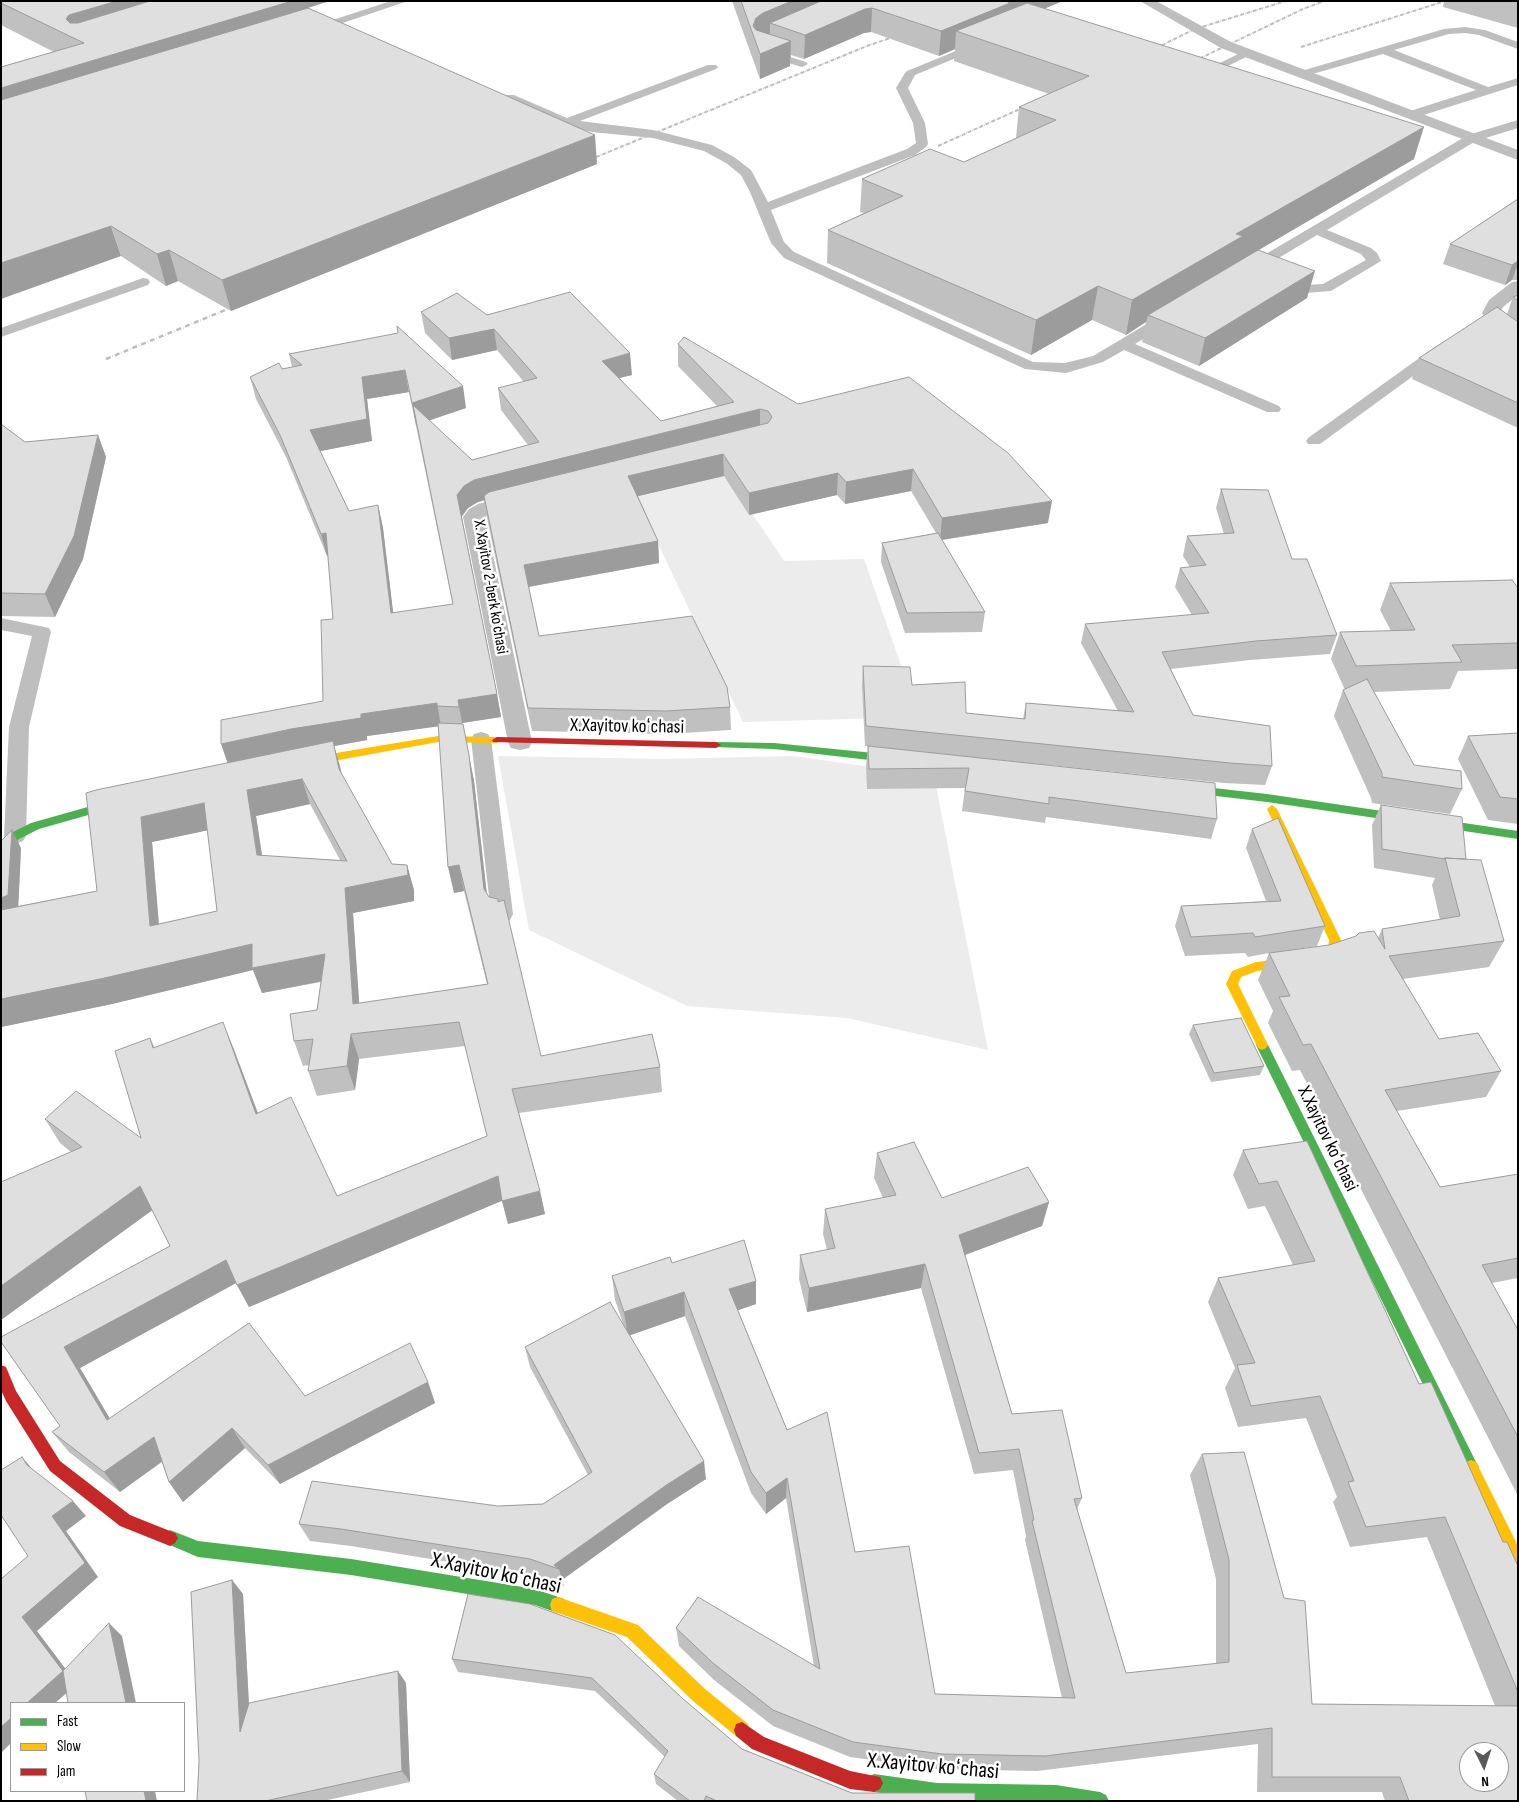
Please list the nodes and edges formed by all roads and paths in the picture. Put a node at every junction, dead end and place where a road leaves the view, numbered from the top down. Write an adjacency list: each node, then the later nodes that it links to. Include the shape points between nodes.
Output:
1 (403, 1): 3 (lane)
2 (1146, 1): 10 (street, via 1195,30)
3 (332, 23): 4 (lane); 5 (lane)
4 (350, 31)
5 (294, 35)
6 (992, 39): 27 (lane, via 911,73 902,88 919,124 922,144 911,152)
7 (768, 41): 11 (lane, via 761,46 761,52)
8 (1518, 46): 9 (lane, via 1481,32 1465,30 1448,31)
9 (1383, 50): 15 (lane); 18 (lane)
10 (1246, 53): 14 (lane); 15 (street)
11 (802, 64)
12 (1196, 66): 14 (lane)
13 (712, 67): 21 (lane)
14 (1210, 71): 16 (lane)
15 (1302, 74): 20 (street)
16 (1229, 77)
17 (1518, 81): 18 (lane)
18 (1488, 91): 20 (lane)
19 (495, 92): 21 (lane)
20 (1411, 115): 23 (street)
21 (567, 122): 27 (lane, via 653,134 708,148 746,173)
22 (1518, 124): 23 (lane)
23 (1472, 138): 25 (lane); 26 (street)
24 (1425, 148): 25 (lane)
25 (1444, 155): 28 (lane)
26 (1518, 155)
27 (764, 208): 39 (lane, via 778,243 789,255 1030,366 1066,368 1098,359)
28 (1316, 230): 29 (lane); 29 (lane, via 1366,251 1374,261 1326,288 1314,290)
29 (1252, 268): 30 (lane)
30 (1236, 278)
31 (143, 282): 36 (lane)
32 (1518, 286): 34 (street, via 1495,304)
33 (1179, 311): 39 (lane)
34 (1491, 313): 35 (lane); 37 (street, via 1499,326)
35 (1475, 325)
36 (1, 333)
37 (1518, 338)
38 (1450, 342): 41 (lane)
39 (1123, 344): 40 (lane)
40 (1274, 409)
41 (1314, 441)
42 (542, 494): 45 (street, X. Xayitov 2-berk koʼchasi, via 484,508 474,518)
43 (1, 624): 52 (lane, via 42,632 19,727)
44 (481, 739): 45 (street, X.Xayitov koʻchasi); 47 (street, X.Xayitov koʻchasi, via 438,740); 53 (lane)
45 (520, 742): 46 (street, X.Xayitov koʻchasi, via 774,746)
46 (912, 761)
47 (289, 765)
48 (1168, 787): 50 (street)
49 (135, 798): 52 (street, via 35,826)
50 (1267, 798): 51 (street); 55 (street, X.Xayitov koʻchasi, via 1335,940 1334,953 1317,959 1256,967 1236,974 1232,984)
51 (1518, 835)
52 (8, 843)
53 (502, 914)
54 (1, 1372): 56 (street, X.Xayitov koʻchasi, via 11,1396 55,1466 125,1521 198,1549 351,1567 535,1597 632,1631 698,1695 758,1743 850,1780 937,1792 1056,1794)
55 (1518, 1563)
56 (1100, 1801)

